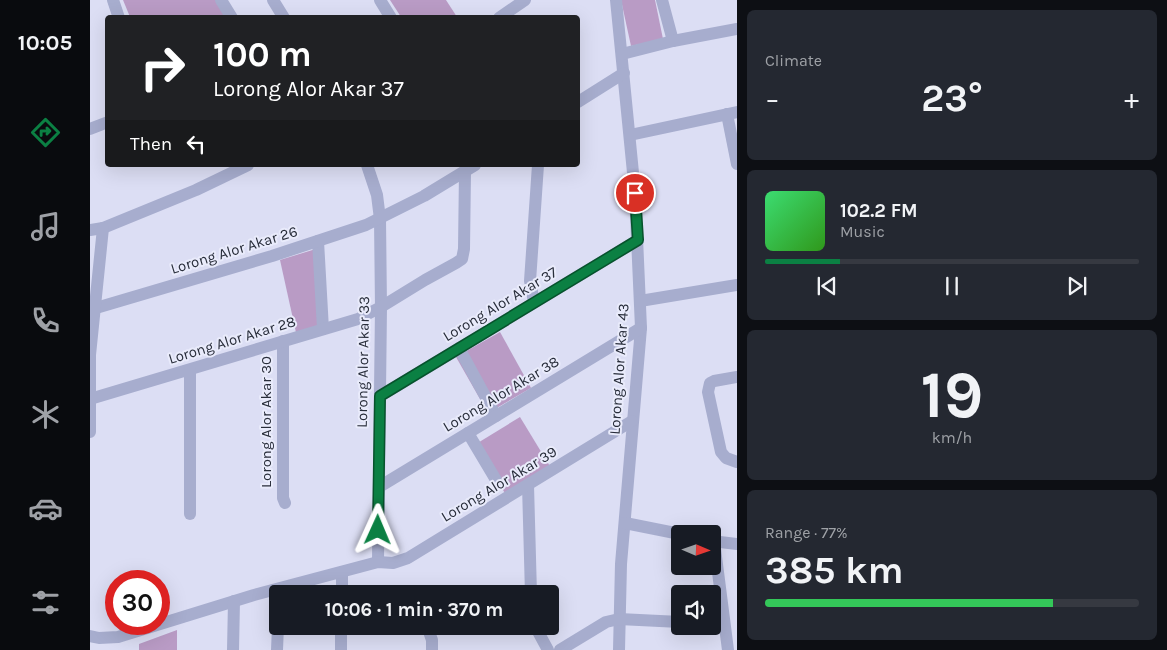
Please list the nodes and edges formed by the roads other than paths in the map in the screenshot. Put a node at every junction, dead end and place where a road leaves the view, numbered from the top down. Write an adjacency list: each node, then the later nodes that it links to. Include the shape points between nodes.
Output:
1 (113, 0): 8 (street)
2 (221, 0): 9 (street)
3 (273, 0): 10 (street)
4 (380, 0): 11 (street)
5 (525, 0): 12 (street)
6 (616, 0): 15 (street, Lorong Alor Akar 43)
7 (662, 0): 14 (street)
8 (118, 15)
9 (230, 15)
10 (282, 15)
11 (389, 15)
12 (503, 15)
13 (737, 29): 14 (street)
14 (673, 42): 15 (street)
15 (622, 54): 16 (street, Lorong Alor Akar 43)
16 (624, 73): 17 (street); 21 (street, Lorong Alor Akar 43)
17 (580, 101)
18 (732, 113): 21 (street); 22 (street)
19 (105, 123): 20 (street)
20 (90, 129)
21 (630, 135): 29 (street, Lorong Alor Akar 43)
22 (737, 164)
23 (244, 167): 28 (street, via 196,190)
24 (368, 167): 27 (street, Lorong Alor Akar 33, via 378,194)
25 (538, 167): 33 (street, via 530,281)
26 (470, 168): 27 (street, Lorong Alor Akar 26); 34 (street, Lorong Alor Akar 28, via 462,259)
27 (380, 219): 30 (street, Lorong Alor Akar 26); 34 (street, Lorong Alor Akar 33)
28 (96, 229): 35 (street)
29 (638, 240): 32 (street, Lorong Alor Akar 43); 33 (street, Lorong Alor Akar 37)
30 (318, 241): 35 (street, Lorong Alor Akar 26); 36 (street)
31 (737, 286): 32 (street)
32 (640, 301): 37 (street, Lorong Alor Akar 43)
33 (534, 302): 40 (street, Lorong Alor Akar 37)
34 (381, 307): 36 (street, Lorong Alor Akar 28, via 358,318); 43 (street, Lorong Alor Akar 33)
35 (96, 308): 38 (street)
36 (323, 328): 39 (street, Lorong Alor Akar 28)
37 (641, 328): 45 (street, Lorong Alor Akar 38); 46 (street, Lorong Alor Akar 43)
38 (91, 335): 44 (street)
39 (283, 340): 41 (street, Lorong Alor Akar 28); 53 (street, Lorong Alor Akar 30)
40 (459, 348): 43 (street, Lorong Alor Akar 37); 45 (street)
41 (190, 370): 44 (street, Lorong Alor Akar 28); 54 (street)
42 (737, 377): 49 (street, via 710,383 708,392 720,452)
43 (380, 396): 52 (street, Lorong Alor Akar 33)
44 (90, 399): 47 (street)
45 (496, 416): 48 (street, Lorong Alor Akar 38)
46 (632, 421): 51 (street, Lorong Alor Akar 39); 55 (street, Lorong Alor Akar 43)
47 (90, 432)
48 (468, 433): 50 (street); 52 (street, Lorong Alor Akar 38)
49 (737, 462)
50 (496, 480)
51 (528, 485): 59 (street, Lorong Alor Akar 39, via 408,558 393,563); 63 (street)
52 (379, 487): 59 (street, Lorong Alor Akar 33)
53 (285, 503)
54 (190, 514)
55 (625, 523): 56 (street); 66 (street, Lorong Alor Akar 43)
56 (671, 532)
57 (721, 542): 58 (street)
58 (737, 544)
59 (378, 562): 60 (street, Lorong Alor Akar 39)
60 (342, 572): 61 (street, Lorong Alor Akar 39); 62 (street)
61 (298, 585)
62 (342, 585)
63 (531, 585)
64 (269, 593): 65 (street, Lorong Alor Akar 39)
65 (234, 601): 73 (street, Lorong Alor Akar 39, via 118,637); 74 (street)
66 (619, 619): 67 (street); 79 (street, via 606,622); 80 (street, Lorong Alor Akar 43)
67 (671, 622)
68 (721, 630): 81 (street)
69 (278, 635): 75 (street)
70 (341, 635): 76 (street)
71 (431, 635): 77 (street)
72 (540, 635): 78 (street)
73 (90, 636)
74 (234, 650)
75 (277, 650)
76 (341, 650)
77 (432, 650)
78 (548, 650)
79 (560, 650)
80 (619, 650)
81 (728, 650)

